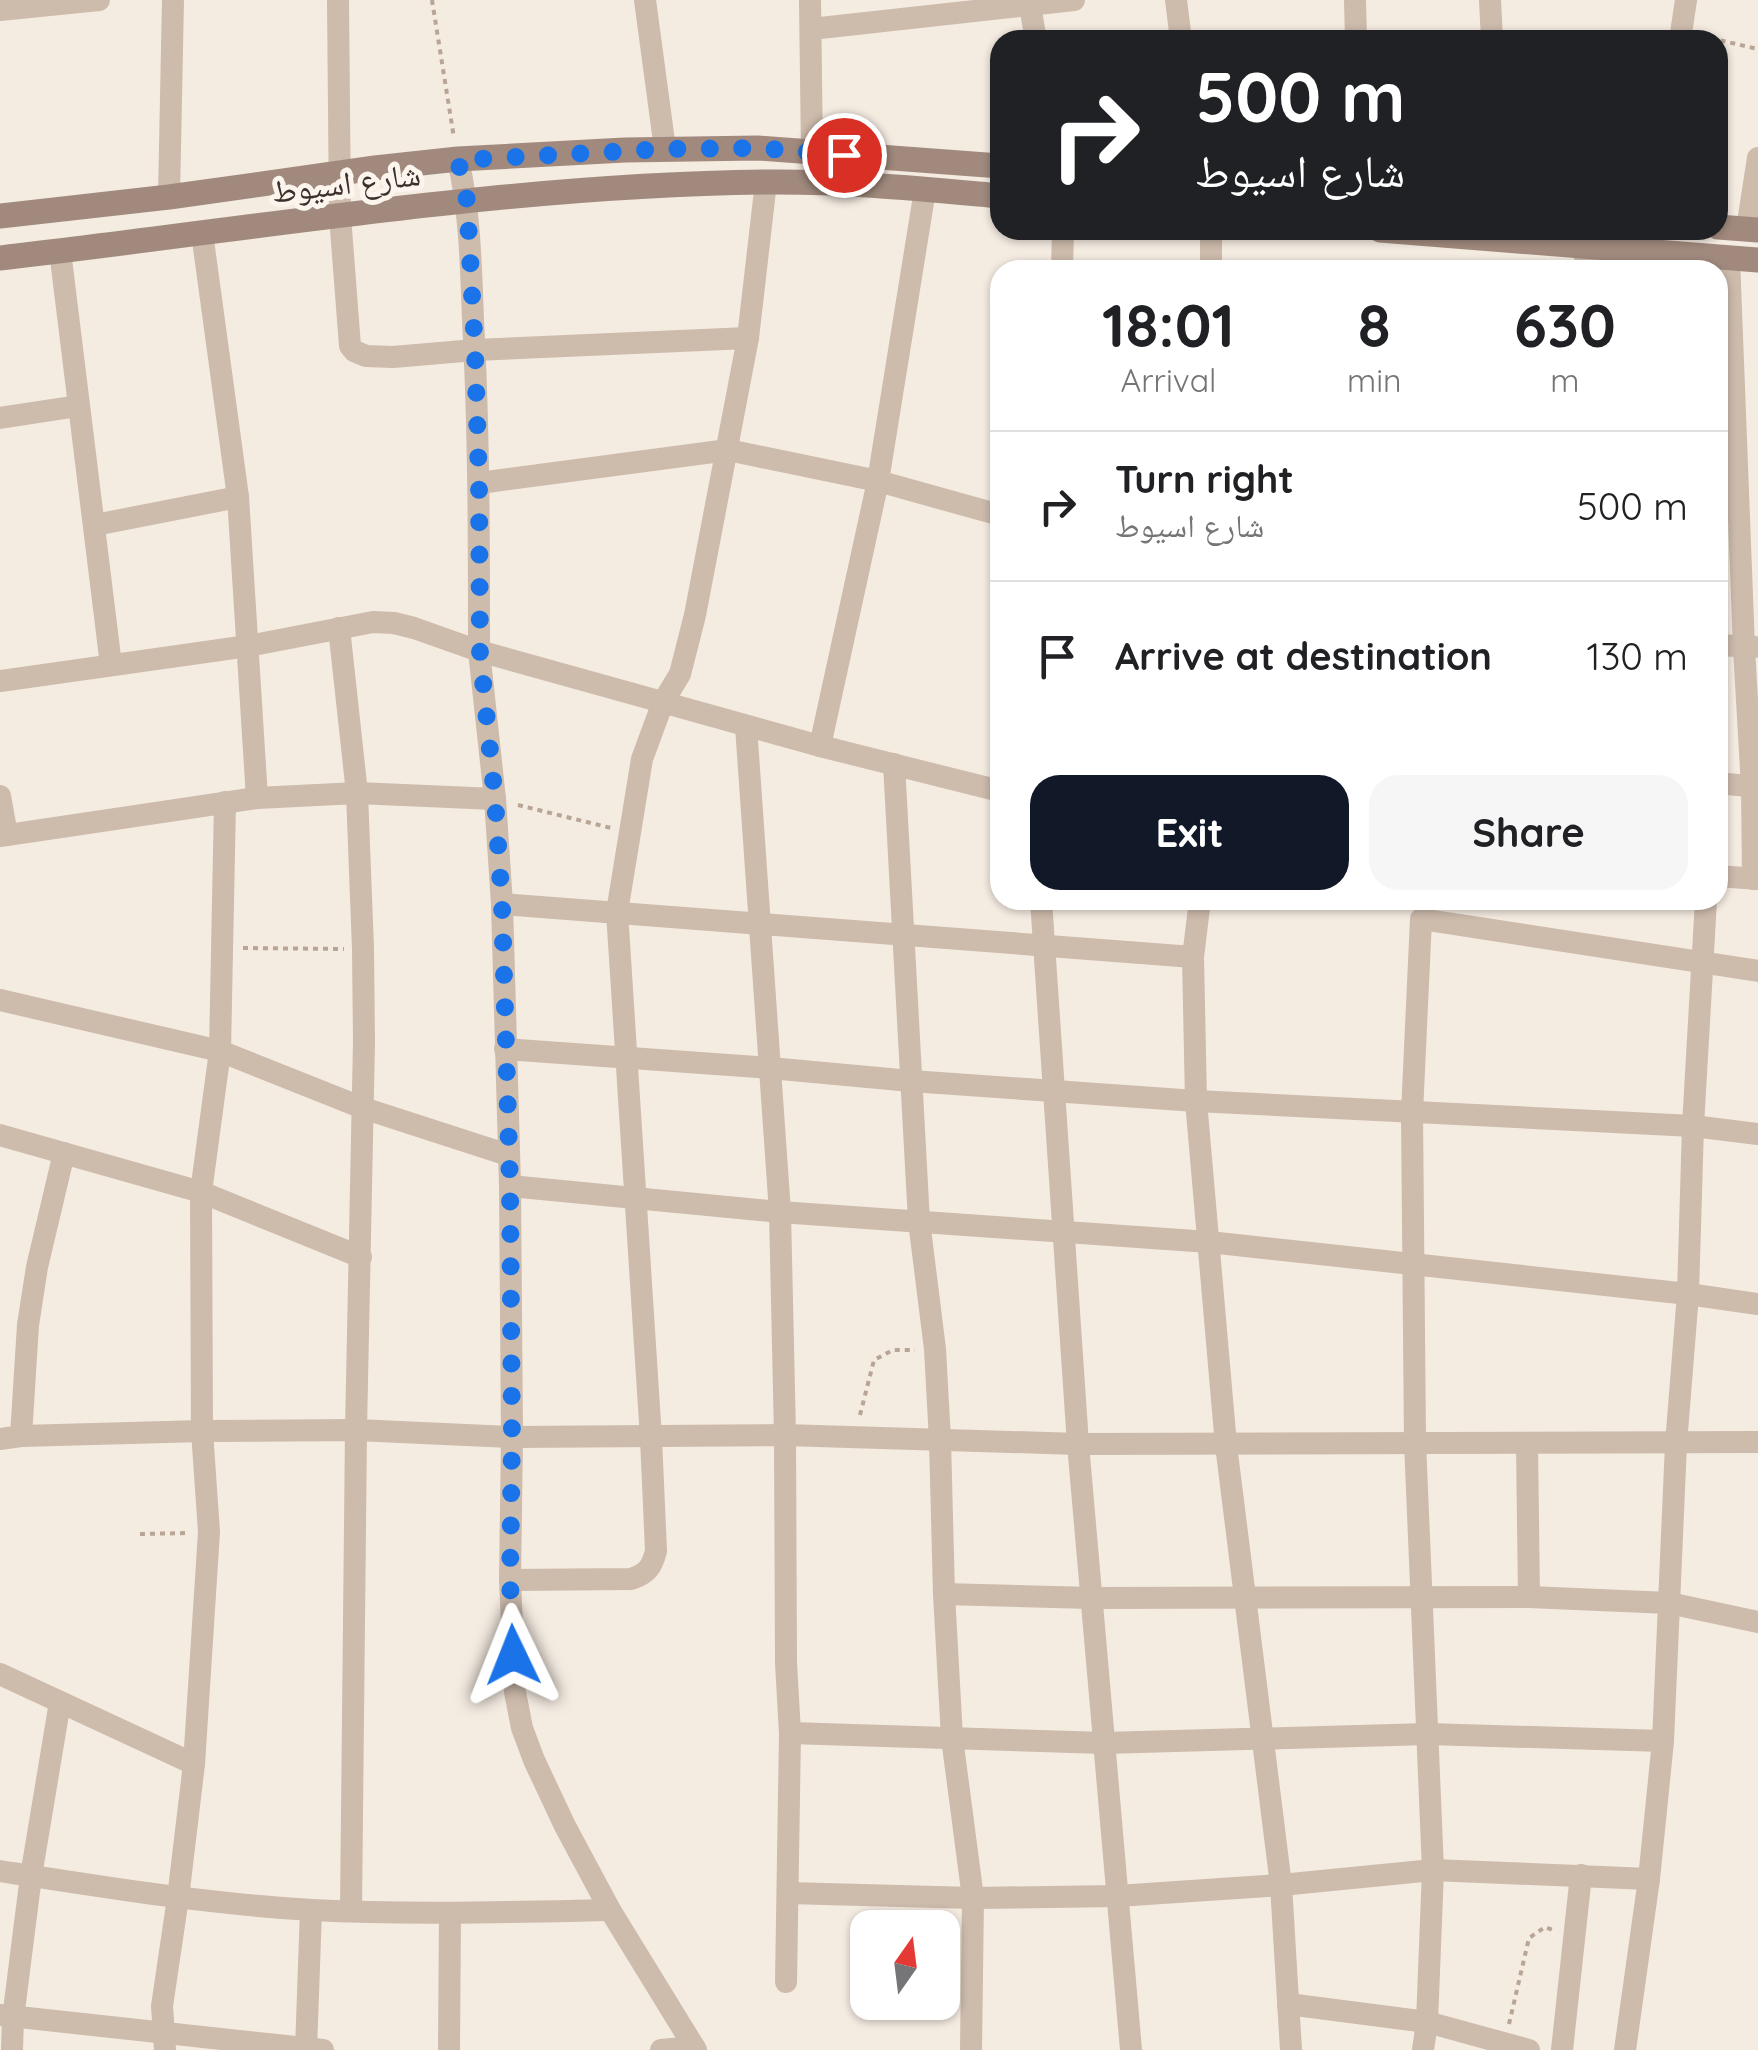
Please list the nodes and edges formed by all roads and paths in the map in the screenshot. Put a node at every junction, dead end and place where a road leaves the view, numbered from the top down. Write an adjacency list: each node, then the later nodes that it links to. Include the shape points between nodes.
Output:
1 (100, 0): 13 (street)
2 (173, 0): 31 (street)
3 (338, 0): 27 (street)
4 (432, 0): 25 (path)
5 (644, 0): 22 (street)
6 (810, 0): 14 (street)
7 (1074, 0): 12 (street)
8 (1176, 0): 16 (street)
9 (1355, 0): 17 (street)
10 (1490, 0): 18 (street)
11 (1686, 0): 19 (street)
12 (1029, 3): 14 (street); 15 (street)
13 (5, 6)
14 (811, 29): 23 (street)
15 (1034, 30)
16 (1180, 30)
17 (1356, 30)
18 (1492, 30)
19 (1682, 30)
20 (1728, 44): 21 (path)
21 (1758, 49)
22 (665, 149): 23 (street, شارع اسيوط); 25 (street, شارع اسيوط)
23 (812, 153): 26 (street, شارع اسيوط)
24 (1758, 158): 36 (street)
25 (458, 160): 27 (street, شارع اسيوط); 32 (street)
26 (990, 165)
27 (339, 172): 31 (street, شارع اسيوط); 34 (street)
28 (766, 182): 29 (street, شارع اسيوط); 32 (street, شارع اسيوط); 44 (street)
29 (925, 190): 30 (street, شارع اسيوط); 49 (street)
30 (990, 195)
31 (169, 198): 33 (street, شارع اسيوط)
32 (467, 200): 34 (street, شارع اسيوط); 45 (street)
33 (0, 216)
34 (340, 216): 37 (street, شارع اسيوط); 45 (street, via 354,351 393,357)
35 (1728, 228): 36 (street)
36 (1753, 230)
37 (202, 232): 39 (street, شارع اسيوط); 51 (street)
38 (1454, 240): 41 (street)
39 (60, 251): 40 (street, شارع اسيوط); 46 (street)
40 (0, 258)
41 (1586, 258): 42 (street)
42 (1728, 258): 43 (street)
43 (1758, 260)
44 (748, 338): 45 (street); 48 (street)
45 (475, 350): 50 (street)
46 (78, 406): 47 (street); 54 (street)
47 (0, 418)
48 (728, 450): 49 (street); 50 (street); 62 (street, via 685,661)
49 (878, 481): 52 (street); 64 (street)
50 (479, 482): 59 (street)
51 (238, 497): 54 (street); 57 (street)
52 (990, 511)
53 (1728, 512): 55 (street)
54 (95, 525): 60 (street)
55 (1729, 559): 58 (street)
56 (339, 628): 57 (street); 59 (street, via 394,624); 69 (street)
57 (248, 646): 60 (street); 71 (street)
58 (1751, 648): 67 (street)
59 (480, 652): 62 (street); 72 (street)
60 (111, 665): 61 (street)
61 (0, 681)
62 (664, 702): 63 (street); 74 (street, via 642,758)
63 (746, 726): 64 (street); 84 (street)
64 (820, 746): 65 (street)
65 (894, 764): 68 (street); 85 (street)
66 (1728, 784): 67 (street)
67 (1755, 787): 77 (street)
68 (990, 788)
69 (357, 793): 71 (street); 72 (street); 88 (street)
70 (0, 796): 75 (street)
71 (257, 798): 73 (street)
72 (495, 799): 74 (path); 78 (street)
73 (224, 802): 75 (street); 86 (street)
74 (630, 832): 83 (street)
75 (4, 835)
76 (1728, 877): 77 (street)
77 (1755, 879)
78 (502, 904): 83 (street); 93 (street)
79 (1042, 910): 87 (street)
80 (1199, 910): 89 (street)
81 (1422, 910): 90 (street); 101 (street)
82 (1706, 910): 90 (street)
83 (617, 912): 84 (street); 95 (street)
84 (758, 924): 85 (street); 96 (street)
85 (903, 936): 87 (street); 97 (street)
86 (221, 947): 88 (path); 94 (street)
87 (1044, 947): 89 (street); 98 (street)
88 (364, 949): 100 (street)
89 (1193, 957): 99 (street)
90 (1703, 962): 91 (street); 102 (street)
91 (1758, 971)
92 (0, 1000): 94 (street)
93 (506, 1049): 95 (street); 106 (street)
94 (220, 1051): 100 (street); 108 (street)
95 (625, 1057): 96 (street); 109 (street)
96 (770, 1068): 97 (street); 110 (street)
97 (910, 1081): 98 (street); 111 (street)
98 (1054, 1090): 99 (street); 112 (street)
99 (1196, 1101): 101 (street); 113 (street)
100 (363, 1108): 106 (street); 114 (street)
101 (1412, 1113): 102 (street); 115 (street)
102 (1694, 1126): 104 (street); 116 (street)
103 (0, 1134): 105 (street)
104 (1758, 1134)
105 (64, 1153): 108 (street); 124 (street, via 37,1267)
106 (508, 1155): 107 (street)
107 (510, 1186): 109 (street); 123 (street)
108 (200, 1192): 114 (street); 120 (street)
109 (635, 1198): 110 (street); 125 (street)
110 (780, 1212): 111 (street); 121 (street)
111 (919, 1220): 112 (street); 118 (street)
112 (1064, 1233): 113 (street); 129 (street)
113 (1209, 1242): 115 (street); 132 (street)
114 (361, 1257): 119 (street)
115 (1413, 1265): 116 (street); 127 (street)
116 (1688, 1294): 117 (street); 131 (street)
117 (1758, 1304)
118 (934, 1350): 122 (path, via 893,1350 874,1360); 126 (street)
119 (356, 1430): 120 (street); 123 (street); 164 (street)
120 (202, 1431): 124 (street); 133 (street)
121 (785, 1435): 122 (street); 125 (street); 145 (street)
122 (855, 1436): 126 (street)
123 (512, 1437): 125 (street); 135 (street)
124 (10, 1438)
125 (651, 1438): 135 (street, via 656,1551 644,1574)
126 (940, 1440): 129 (street); 136 (street)
127 (1415, 1442): 130 (street); 132 (street); 138 (street)
128 (1758, 1442): 131 (street)
129 (1078, 1444): 132 (street); 140 (street)
130 (1527, 1444): 131 (street); 139 (street)
131 (1676, 1444): 141 (street)
132 (1226, 1445): 137 (street)
133 (209, 1532): 134 (path); 151 (street)
134 (140, 1534)
135 (510, 1580): 163 (street, via 522,1728)
136 (944, 1594): 140 (street); 147 (street)
137 (1243, 1597): 138 (street); 140 (street); 148 (street)
138 (1422, 1597): 139 (street); 146 (street)
139 (1529, 1597): 141 (street)
140 (1091, 1598): 150 (street)
141 (1669, 1602): 142 (street); 149 (street)
142 (1758, 1622)
143 (0, 1674): 144 (street)
144 (60, 1702): 151 (street); 155 (street)
145 (790, 1733): 147 (street); 158 (street)
146 (1428, 1734): 148 (street); 149 (street); 152 (street)
147 (952, 1738): 150 (street); 161 (street)
148 (1264, 1739): 150 (street); 157 (street)
149 (1663, 1741): 156 (street)
150 (1104, 1743): 159 (street)
151 (194, 1764): 160 (street)
152 (1433, 1870): 154 (street); 157 (street); 170 (street)
153 (0, 1871): 155 (street)
154 (1582, 1875): 156 (street); 166 (street)
155 (31, 1876): 160 (street); 169 (street)
156 (1648, 1879): 184 (street)
157 (1281, 1885): 159 (street); 168 (street)
158 (788, 1893): 161 (street); 167 (street)
159 (1117, 1896): 161 (street); 179 (street)
160 (178, 1898): 162 (street); 171 (street, via 164,1983)
161 (973, 1898): 178 (street)
162 (311, 1910): 164 (street); 173 (street)
163 (610, 1910): 165 (street); 174 (street)
164 (350, 1911): 165 (street)
165 (450, 1913): 176 (street)
166 (1576, 1939): 172 (path, via 1545,1927 1529,1938); 183 (street)
167 (786, 1982)
168 (1288, 2004): 170 (street); 180 (street)
169 (6, 2016): 171 (street); 175 (street)
170 (1427, 2022): 172 (street); 181 (street)
171 (164, 2041): 173 (street)
172 (1505, 2042): 182 (street)
173 (312, 2049)
174 (695, 2049): 177 (street)
175 (12, 2050)
176 (449, 2050)
177 (661, 2050)
178 (971, 2050)
179 (1132, 2050)
180 (1290, 2050)
181 (1423, 2050)
182 (1529, 2050)
183 (1562, 2050)
184 (1625, 2050)

